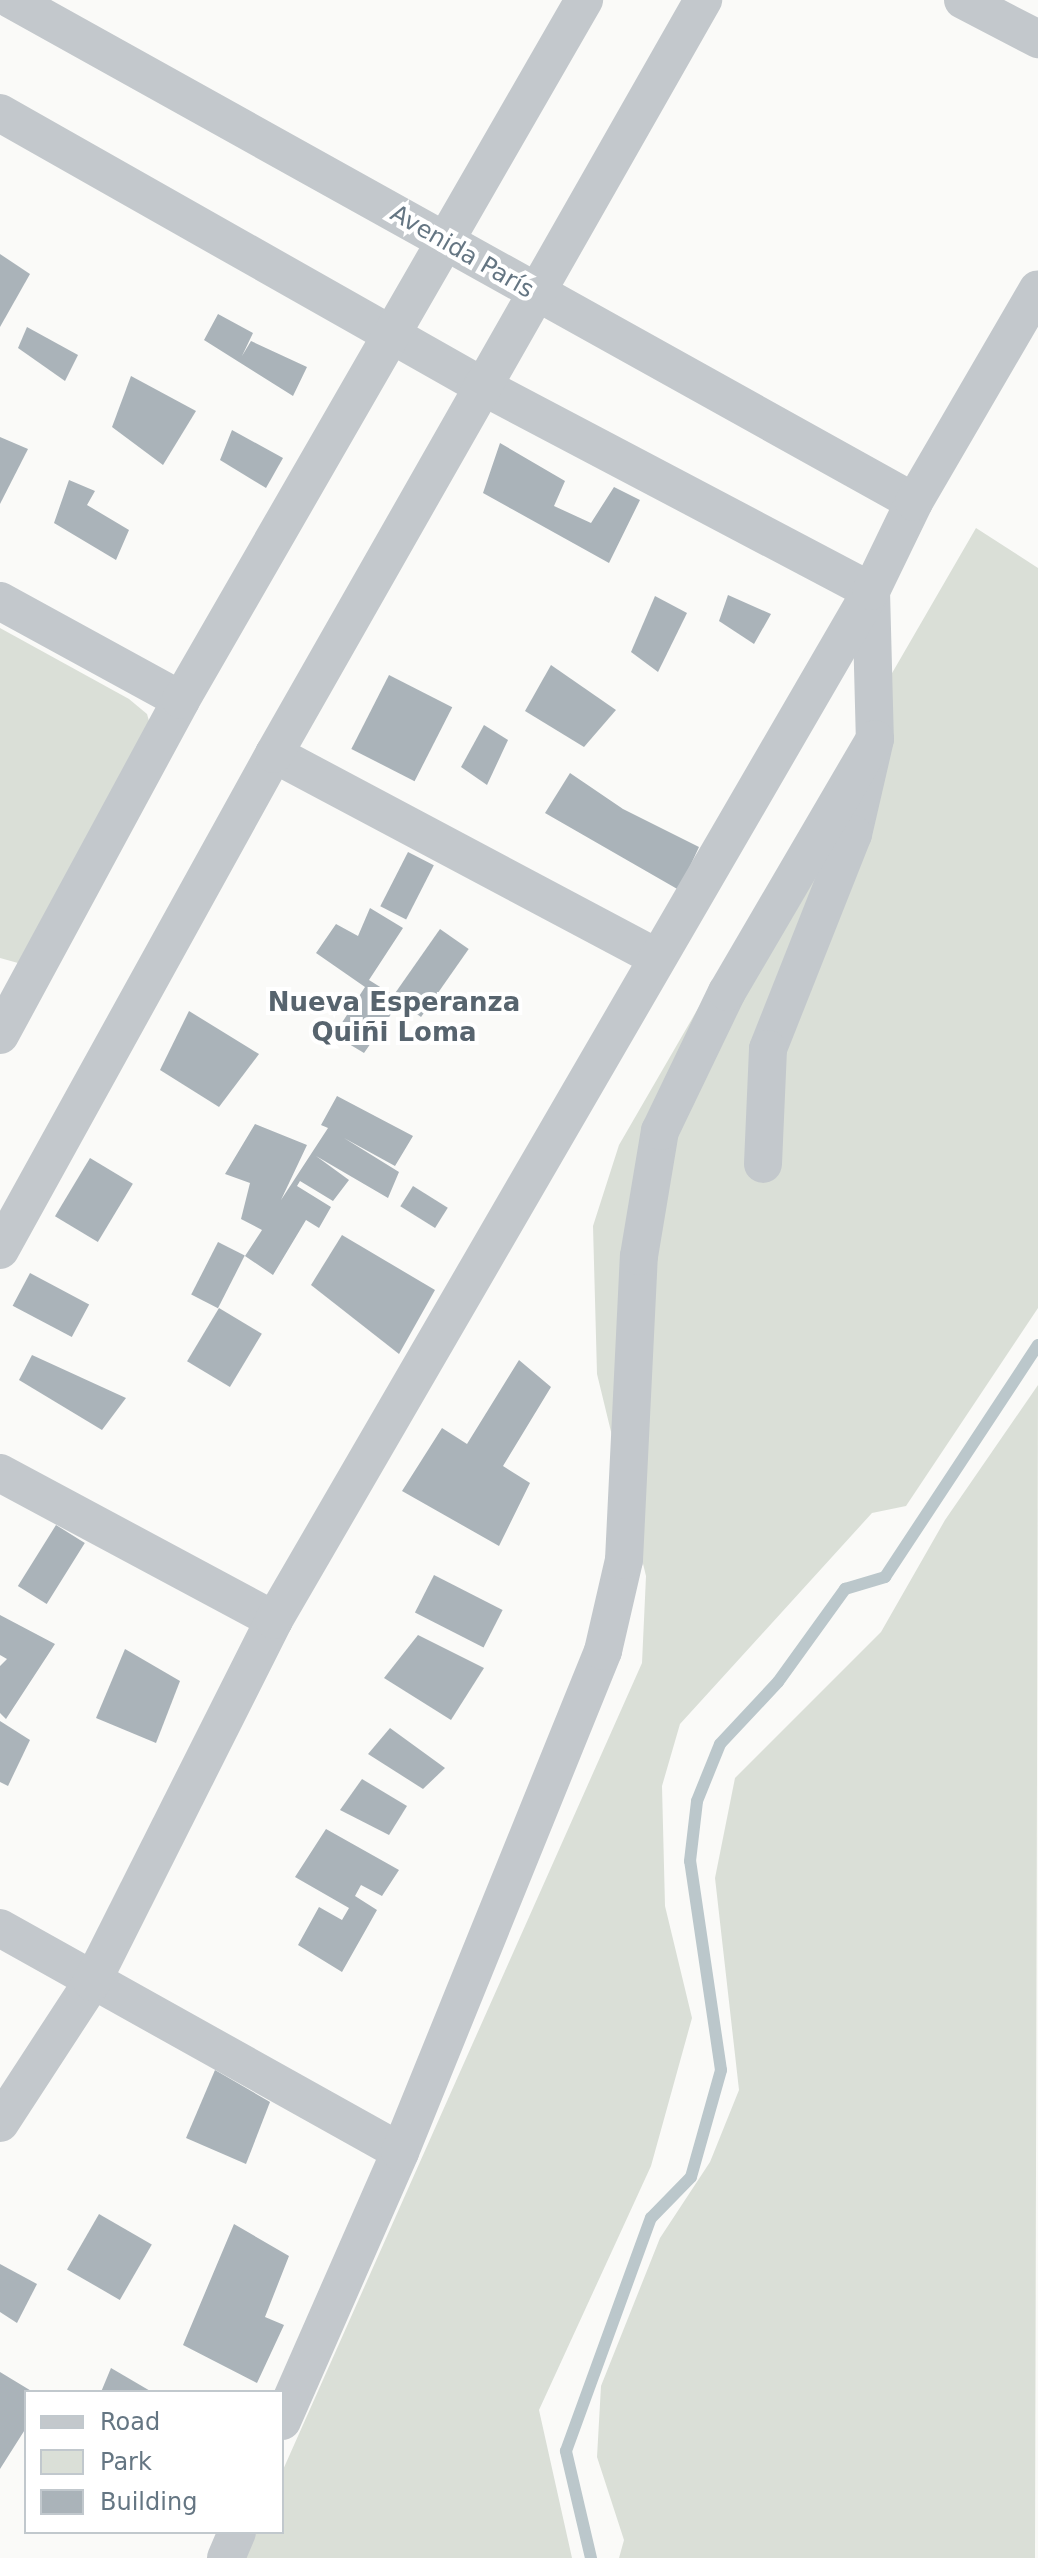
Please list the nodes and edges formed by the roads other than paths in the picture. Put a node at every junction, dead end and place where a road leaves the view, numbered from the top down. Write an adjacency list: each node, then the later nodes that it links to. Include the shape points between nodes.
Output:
1 (12, 0): 7 (street, Avenida París)
2 (584, 0): 7 (street)
3 (703, 0): 9 (street)
4 (963, 0): 5 (street)
5 (1038, 39)
6 (0, 113): 10 (street)
7 (444, 240): 9 (street, Avenida París); 10 (street)
8 (1038, 289): 12 (street)
9 (535, 294): 11 (street); 12 (street, Avenida París)
10 (393, 334): 11 (street); 15 (street)
11 (482, 386): 13 (street); 17 (street)
12 (914, 502): 13 (street)
13 (871, 591): 16 (street); 18 (street)
14 (0, 601): 15 (street)
15 (181, 700): 19 (street)
16 (875, 739): 21 (street, via 853,834 768,1049); 28 (street, via 727,992 660,1131 639,1256 624,1560 603,1651)
17 (274, 754): 18 (street); 22 (street)
18 (657, 958): 24 (street)
19 (13, 983): 20 (street)
20 (0, 1035)
21 (763, 1164)
22 (0, 1250)
23 (0, 1473): 24 (street)
24 (274, 1620): 26 (street)
25 (0, 1928): 26 (street)
26 (92, 1982): 27 (street); 28 (street)
27 (0, 2123)
28 (400, 2152): 29 (street)
29 (284, 2416)
30 (236, 2534): 31 (street)
31 (226, 2558)

